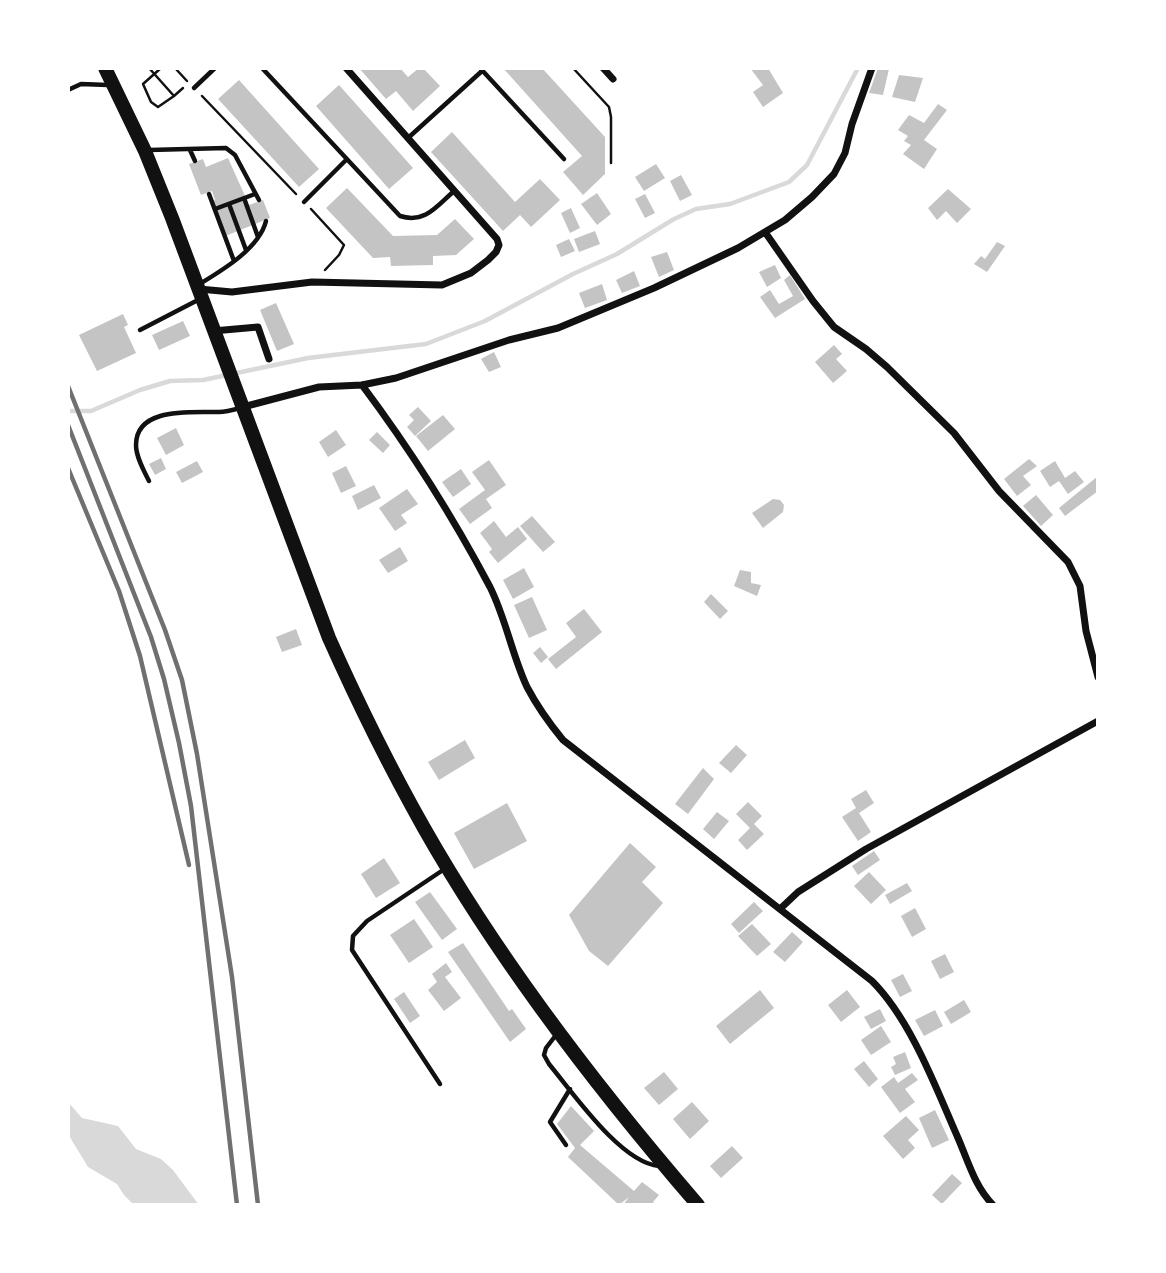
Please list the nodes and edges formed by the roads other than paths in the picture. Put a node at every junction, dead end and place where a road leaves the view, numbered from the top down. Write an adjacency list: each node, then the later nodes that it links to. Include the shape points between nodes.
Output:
1 (105, 68): 9 (main road)
2 (215, 68): 10 (lane)
3 (262, 68): 15 (lane)
4 (346, 68): 12 (street)
5 (603, 68): 8 (street)
6 (872, 68): 27 (street, via 834,174 803,205)
7 (481, 69): 12 (lane); 16 (lane)
8 (612, 79)
9 (114, 85): 11 (lane, via 81,83); 14 (main road)
10 (194, 88)
11 (68, 90)
12 (408, 138): 18 (street)
13 (190, 150): 14 (lane); 17 (lane); 20 (lane, via 226,148 236,155)
14 (145, 151): 31 (main road)
15 (347, 159): 18 (lane, via 400,216 413,220); 23 (lane)
16 (564, 159)
17 (195, 162)
18 (454, 191): 31 (street, via 499,245 471,273 442,285 312,282 232,292)
19 (208, 194): 25 (lane)
20 (255, 194): 21 (lane); 22 (lane)
21 (244, 198): 24 (lane); 28 (lane)
22 (258, 200)
23 (304, 202)
24 (229, 204): 25 (lane); 29 (lane)
25 (215, 209): 30 (lane)
26 (266, 221): 28 (lane)
27 (765, 232): 35 (street, via 666,282 558,328); 38 (street, via 834,327 887,367 954,433 999,491 1068,562 1080,586)
28 (258, 237): 29 (lane)
29 (246, 250): 30 (lane)
30 (234, 261): 31 (lane)
31 (199, 291): 32 (lane); 33 (main road)
32 (140, 330)
33 (216, 338): 34 (street, via 258,327); 36 (main road)
34 (269, 359)
35 (362, 385): 36 (street, via 319,387); 41 (street, via 426,476 492,590 527,687 546,719 563,740)
36 (240, 402): 37 (lane, via 222,413 174,413 152,419 138,435 135,447); 40 (main road, via 354,694)
37 (149, 481)
38 (1098, 677)
39 (1098, 721): 41 (street, via 866,849 798,892)
40 (447, 867): 42 (main road); 43 (lane, via 367,921 353,936 352,950)
41 (780, 909): 48 (street, via 887,996 933,1080 977,1183)
42 (559, 1032): 44 (lane, via 544,1055); 46 (main road)
43 (440, 1084)
44 (569, 1089): 45 (lane, via 550,1122); 46 (lane, via 638,1160)
45 (566, 1145)
46 (665, 1166): 47 (main road)
47 (698, 1205)
48 (993, 1205)

